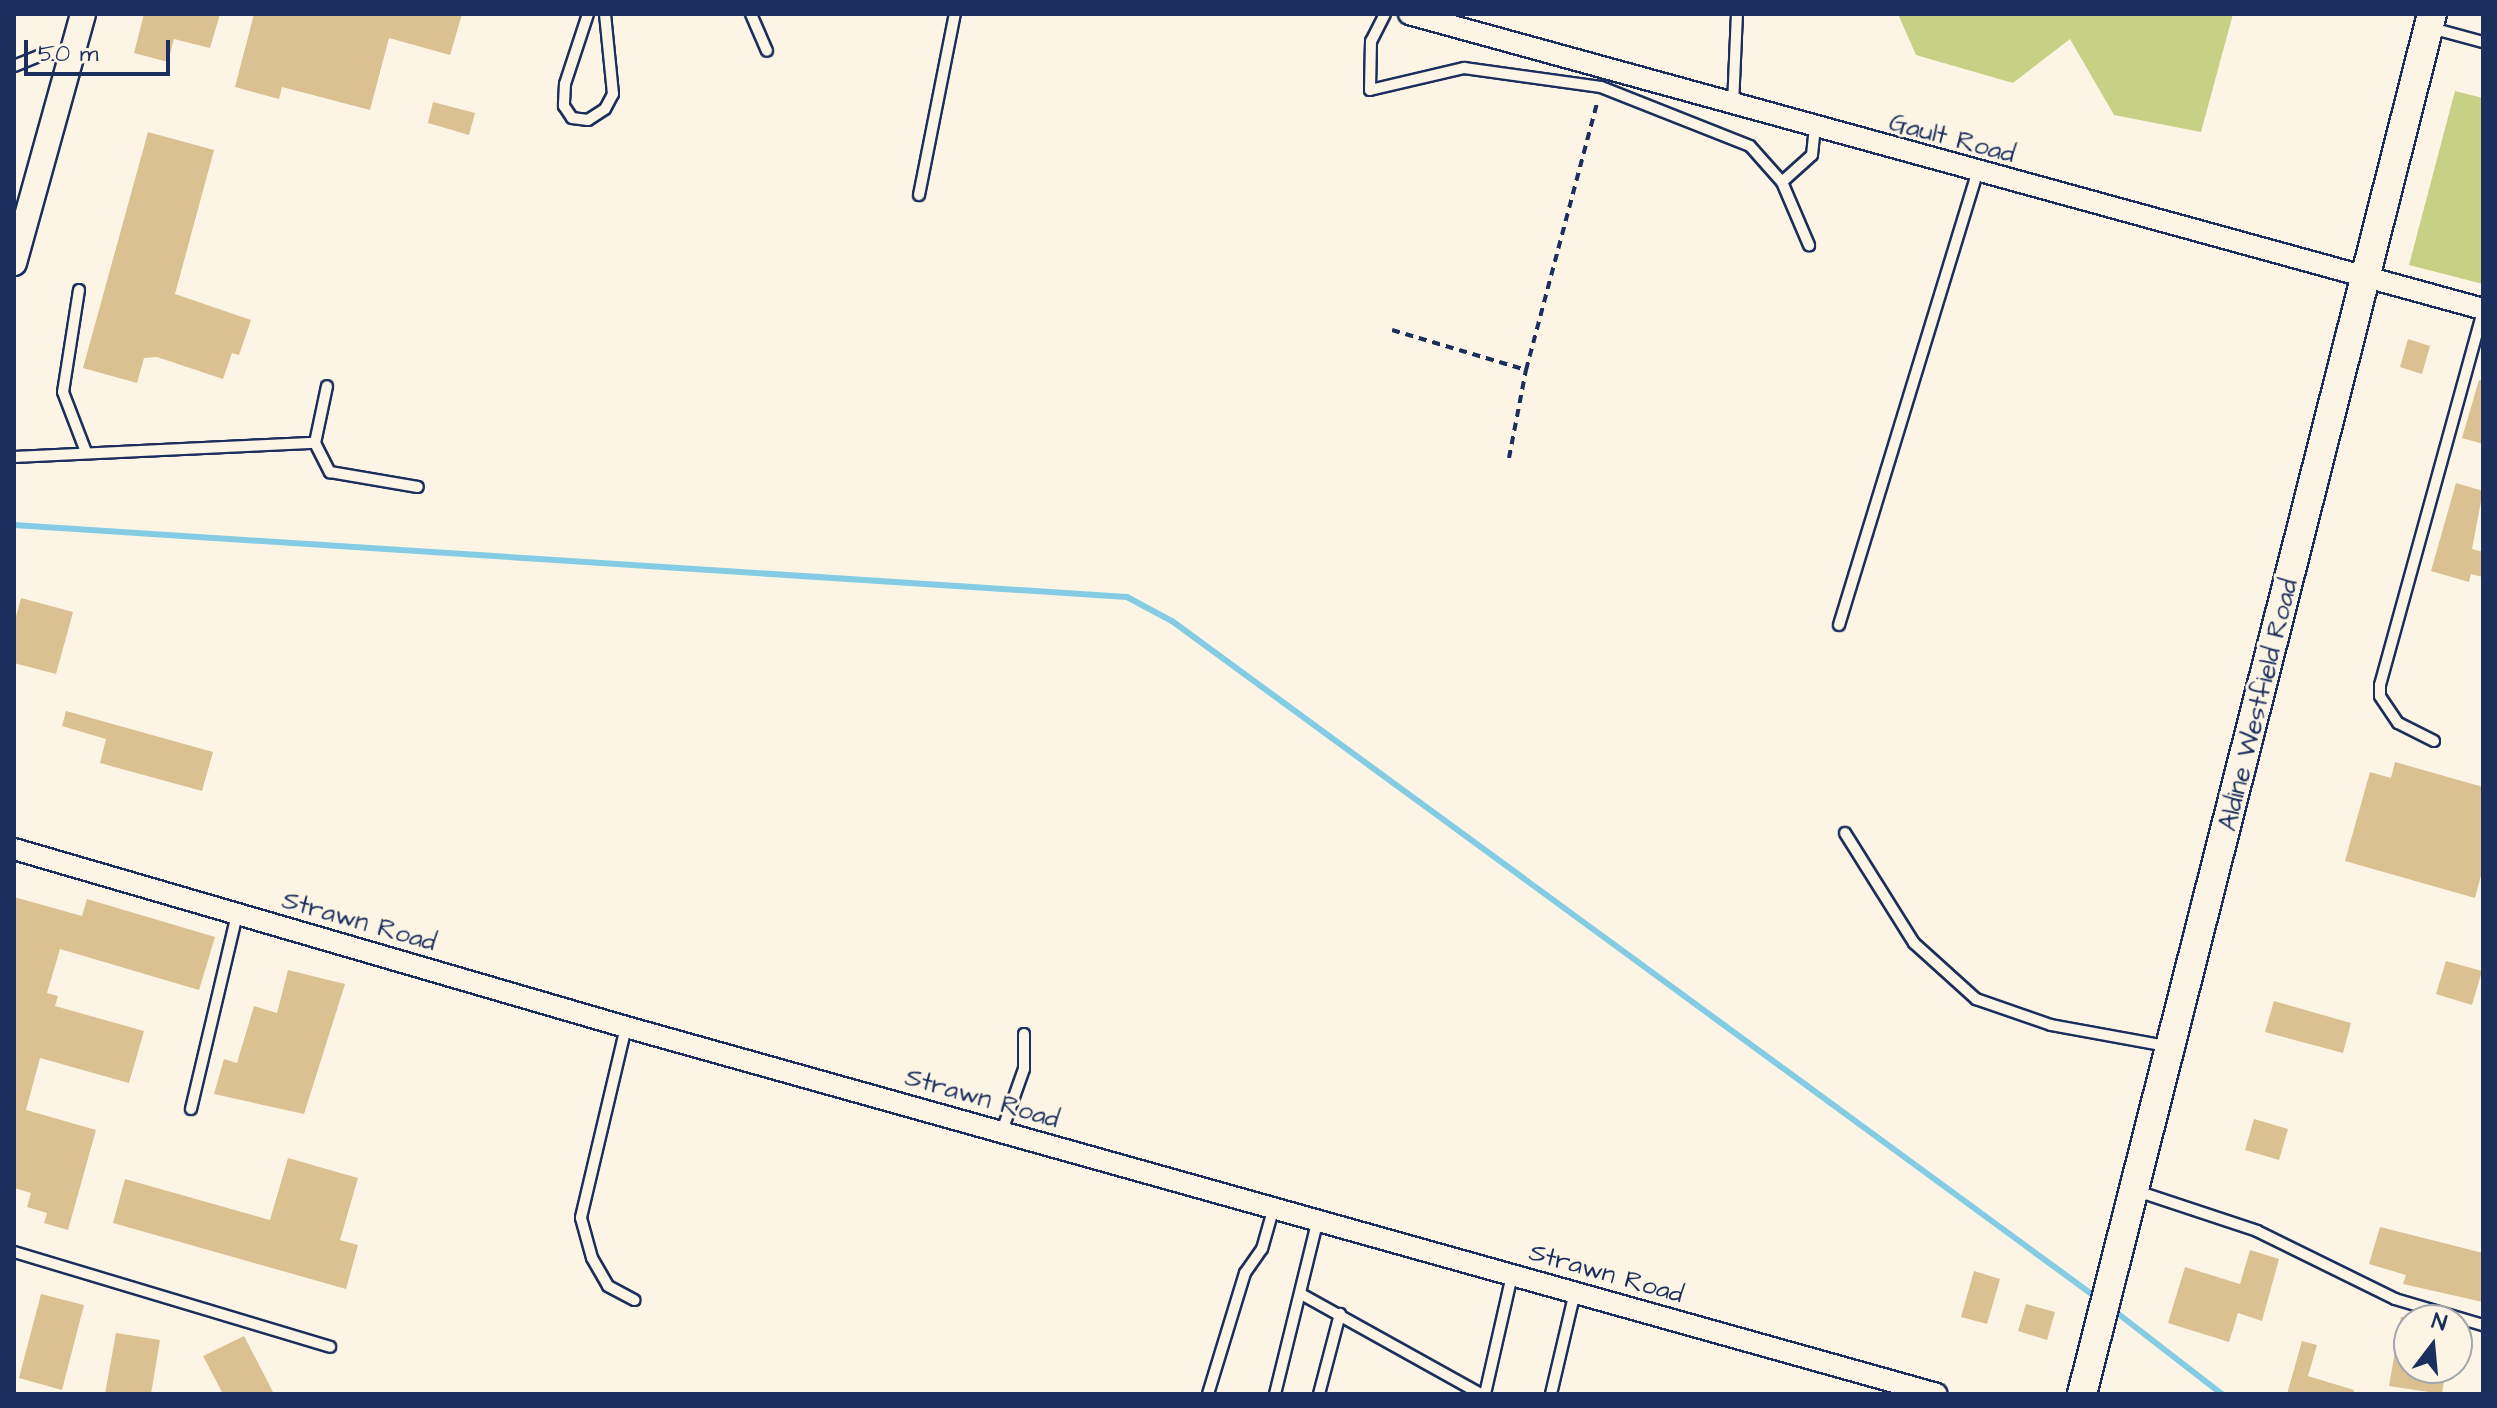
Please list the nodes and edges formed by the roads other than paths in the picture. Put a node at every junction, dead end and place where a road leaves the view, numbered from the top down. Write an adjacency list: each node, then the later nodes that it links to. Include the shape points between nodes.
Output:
1 (83, 14): 13 (street)
2 (588, 14): 3 (lane, via 565,84 564,106 572,118 588,120 605,109 613,94)
3 (605, 14)
4 (751, 14): 12 (lane)
5 (955, 14): 19 (lane)
6 (1385, 14): 18 (lane, via 1371,41 1370,90 1464,68 1601,87 1750,146)
7 (1409, 14): 9 (street, Gault Road)
8 (1737, 14): 15 (lane)
9 (1460, 21): 15 (street, Gault Road)
10 (2431, 21): 11 (lane); 22 (main road, Aldine Westfield Road)
11 (2483, 42)
12 (767, 51)
13 (72, 55): 14 (lane, via 46,53); 21 (street)
14 (14, 66)
15 (1733, 105): 16 (street, Gault Road)
16 (1815, 128): 17 (street, Gault Road); 18 (lane, via 1812,155)
17 (1977, 173): 22 (street, Gault Road); 30 (lane)
18 (1782, 182): 20 (lane)
19 (919, 195)
20 (1809, 245)
21 (14, 263)
22 (2367, 278): 24 (street, Gault Road); 37 (main road, Aldine Westfield Road)
23 (79, 290): 27 (lane, via 63,392)
24 (2483, 310): 31 (lane, via 2380,685 2380,696 2398,723)
25 (327, 386): 26 (lane)
26 (315, 443): 27 (lane); 29 (lane, via 330,472)
27 (86, 452): 28 (lane)
28 (14, 457)
29 (418, 487)
30 (1839, 625)
31 (2434, 741)
32 (1845, 833): 37 (lane, via 1914,943 1976,999 2051,1025)
33 (14, 849): 34 (street, Strawn Road)
34 (237, 914): 35 (street, Strawn Road); 38 (lane)
35 (626, 1027): 39 (street, Strawn Road); 47 (lane, via 581,1218 592,1258 608,1286)
36 (1024, 1034): 39 (lane, via 1024,1069)
37 (2172, 1047): 40 (main road, Aldine Westfield Road)
38 (191, 1109)
39 (1002, 1131): 41 (street, Strawn Road)
40 (2135, 1190): 49 (lane, via 2257,1231 2395,1299); 57 (main road, Aldine Westfield Road)
41 (1274, 1207): 42 (street, Strawn Road); 51 (lane, via 1262,1249 1245,1273)
42 (1318, 1219): 44 (street, Strawn Road); 46 (lane)
43 (14, 1252): 50 (lane)
44 (1512, 1274): 45 (street, Strawn Road); 54 (lane)
45 (1575, 1292): 55 (lane); 56 (street, Strawn Road)
46 (1301, 1294): 48 (lane); 52 (lane)
47 (634, 1300)
48 (1340, 1314): 53 (lane); 54 (lane)
49 (2483, 1325)
50 (330, 1347)
51 (1208, 1394)
52 (1275, 1394)
53 (1319, 1394)
54 (1483, 1394)
55 (1551, 1394)
56 (1937, 1394)
57 (2082, 1394)

